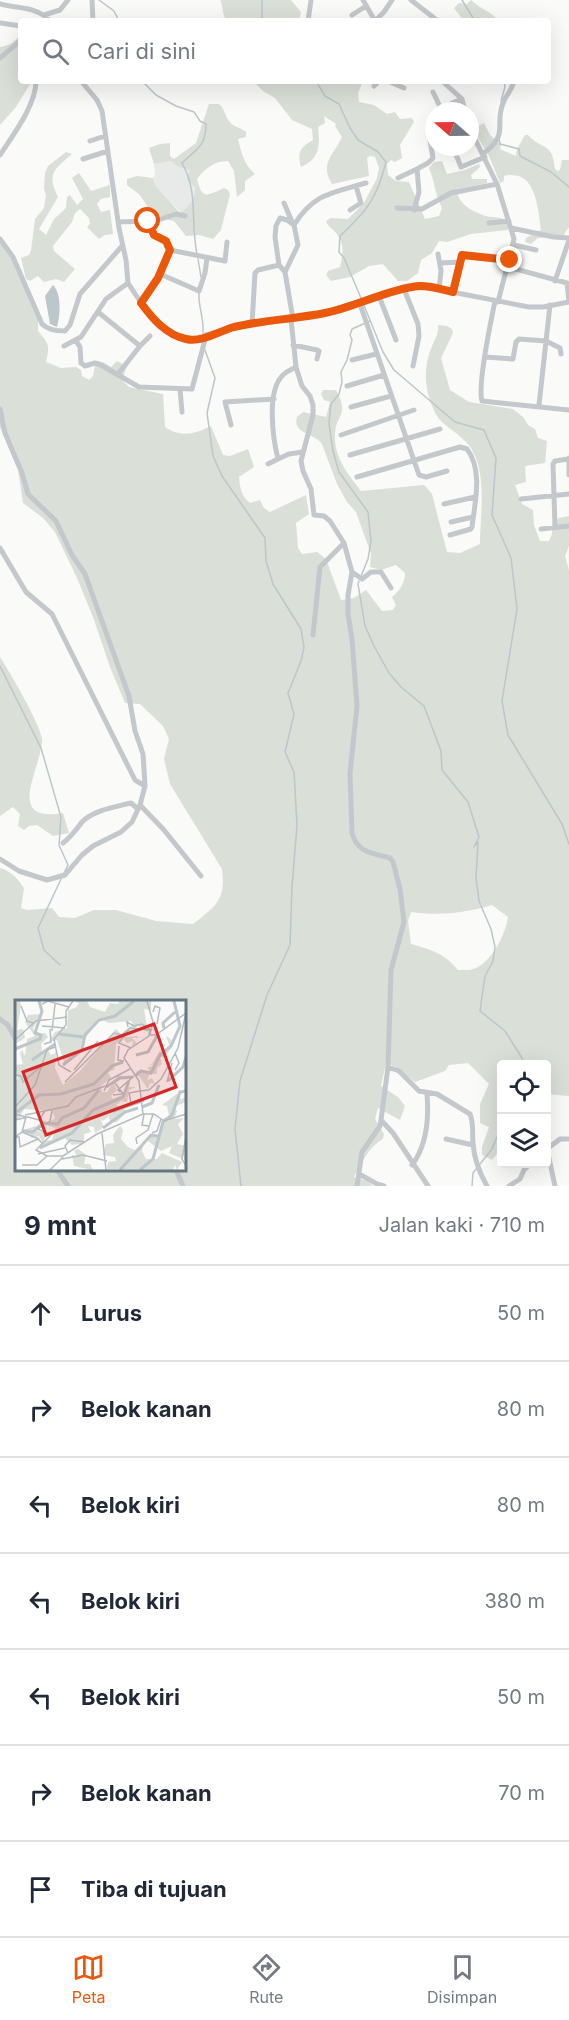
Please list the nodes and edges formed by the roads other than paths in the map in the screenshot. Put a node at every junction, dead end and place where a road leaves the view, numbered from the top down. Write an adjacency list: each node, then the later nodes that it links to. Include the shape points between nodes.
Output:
1 (68, 0): 9 (street, via 60,10)
2 (92, 0): 12 (street)
3 (311, 0): 13 (street)
4 (363, 0): 8 (street)
5 (392, 0): 15 (street)
6 (411, 0): 16 (street)
7 (3, 3): 9 (street)
8 (366, 6): 10 (street); 14 (street)
9 (44, 15): 11 (street)
10 (352, 15)
11 (47, 18)
12 (93, 18)
13 (308, 18)
14 (373, 18)
15 (378, 18)
16 (434, 18)
17 (0, 23): 18 (street)
18 (18, 26)
19 (18, 42): 20 (street)
20 (0, 58)
21 (36, 84): 38 (street, via 21,124)
22 (83, 84): 34 (street, via 100,105)
23 (376, 84): 27 (street)
24 (395, 84): 28 (street)
25 (445, 84): 30 (street)
26 (513, 84): 41 (street, via 503,104 498,138)
27 (374, 87)
28 (404, 88)
29 (433, 92): 31 (street)
30 (462, 99): 32 (street); 33 (street)
31 (438, 102)
32 (454, 102)
33 (463, 102)
34 (105, 136): 35 (street); 37 (street)
35 (90, 141)
36 (479, 146): 41 (street)
37 (108, 151): 42 (street); 54 (street)
38 (0, 155)
39 (433, 156): 43 (street)
40 (457, 156): 41 (street, via 461,167)
41 (484, 156): 46 (street)
42 (83, 159)
43 (417, 169): 44 (street); 51 (street, via 419,192)
44 (398, 178)
45 (366, 183): 47 (street)
46 (497, 184): 51 (street, via 451,193); 53 (street)
47 (356, 186): 50 (street, via 362,203); 57 (street, via 314,200)
48 (284, 203): 57 (street)
49 (397, 208): 51 (street)
50 (350, 210)
51 (414, 210)
52 (185, 216): 55 (street, via 176,214)
53 (509, 220): 56 (street); 58 (street)
54 (118, 222): 55 (street); 63 (street)
55 (149, 223): 64 (street, via 154,235 166,241)
56 (489, 223)
57 (294, 225): 71 (street, via 284,219 277,222); 73 (street, via 298,245)
58 (511, 228): 60 (street); 62 (street)
59 (0, 238): 63 (street, via 13,257 42,324 61,331 70,325 80,294)
60 (569, 239): 75 (street)
61 (227, 242): 67 (street, via 225,260)
62 (514, 245): 65 (street); 68 (street)
63 (122, 246): 76 (street)
64 (170, 250): 67 (street); 74 (street)
65 (536, 250)
66 (438, 254): 69 (street)
67 (205, 258): 74 (street, via 205,273 198,291)
68 (510, 260): 70 (street, via 463,255); 72 (street)
69 (440, 262): 70 (street); 78 (street)
70 (460, 262): 80 (street)
71 (279, 265): 73 (street); 89 (street, via 255,273)
72 (508, 267): 75 (street); 82 (street)
73 (285, 272): 88 (street)
74 (160, 274): 84 (street)
75 (555, 281): 77 (street)
76 (128, 283): 84 (street); 87 (street, via 106,299)
77 (568, 283): 83 (street)
78 (439, 289): 79 (street, via 413,286); 80 (street)
79 (404, 290): 81 (street); 103 (street, via 418,324)
80 (453, 292): 82 (street)
81 (379, 296): 85 (street); 92 (street)
82 (496, 301): 86 (street, via 529,307); 100 (street)
83 (569, 302): 86 (street)
84 (141, 303): 91 (street, via 164,328 186,339)
85 (362, 303): 88 (street); 98 (street)
86 (550, 305): 94 (street)
87 (98, 312): 93 (street); 97 (street)
88 (293, 318): 89 (street); 95 (street)
89 (252, 322): 91 (street)
90 (150, 336): 97 (street)
91 (204, 337): 109 (street)
92 (396, 340)
93 (76, 341): 96 (street); 105 (street, via 82,364 96,363)
94 (546, 341): 99 (street, via 560,348); 100 (street, via 519,339 511,360); 113 (street)
95 (293, 345): 101 (street, via 320,351); 104 (street)
96 (64, 346)
97 (140, 346): 105 (street)
98 (376, 354): 102 (street); 106 (street)
99 (561, 354)
100 (485, 357): 113 (street, via 482,401)
101 (317, 360)
102 (352, 360)
103 (413, 366)
104 (296, 367): 112 (street, via 282,375); 124 (street, via 313,405)
105 (118, 374): 108 (street, via 139,387)
106 (384, 375): 107 (street); 110 (street)
107 (346, 386)
108 (180, 389): 109 (street); 118 (street)
109 (192, 389): 111 (street)
110 (391, 396): 114 (street); 119 (street)
111 (191, 398)
112 (274, 399): 120 (street, via 225,402); 127 (street, via 272,437)
113 (539, 405): 117 (street)
114 (351, 407)
115 (0, 409): 149 (street, via 28,494 56,521 85,574 129,696 143,754)
116 (414, 410): 119 (street)
117 (569, 410)
118 (182, 412)
119 (398, 415): 122 (street); 123 (street)
120 (231, 425)
121 (440, 429): 123 (street)
122 (340, 435)
123 (406, 439): 125 (street); 128 (street)
124 (303, 452): 127 (street); 144 (street, via 301,466 311,489 314,515 330,521)
125 (350, 455)
126 (569, 458): 131 (street); 135 (street, via 553,464)
127 (278, 459): 129 (street)
128 (414, 460): 130 (street, via 423,477); 132 (street); 134 (street, via 460,447 467,449 474,461)
129 (268, 464)
130 (447, 471)
131 (569, 475)
132 (357, 477)
133 (569, 494): 135 (street)
134 (475, 496): 137 (street); 138 (street)
135 (553, 496): 136 (street); 141 (street)
136 (521, 499)
137 (444, 504)
138 (473, 517): 139 (street); 143 (street, via 471,529)
139 (451, 522)
140 (569, 526): 141 (street)
141 (555, 527): 142 (street)
142 (541, 529)
143 (450, 535)
144 (344, 543): 146 (street); 148 (street, via 320,567)
145 (0, 548): 149 (street, via 26,592 52,614 135,780)
146 (352, 572): 147 (street, via 360,578 381,572); 156 (street, via 348,614 357,706 350,773 352,833 359,848 393,862 403,907 402,933 391,970)
147 (391, 588)
148 (313, 635)
149 (145, 786): 150 (street)
150 (139, 807): 151 (street, via 131,803 103,810 84,820); 152 (street, via 132,822 121,832 93,846 65,875 57,878 47,880 28,875); 153 (street, via 164,830)
151 (63, 843)
152 (0, 859)
153 (201, 876)
154 (0, 1019): 155 (street)
155 (15, 1038)
156 (388, 1067): 157 (street); 158 (street)
157 (427, 1094): 161 (street, via 437,1094 470,1114); 163 (street, via 425,1136)
158 (381, 1120): 163 (street); 168 (street, via 362,1152)
159 (446, 1139): 161 (street)
160 (569, 1139): 162 (street, via 560,1139)
161 (473, 1145): 174 (street, via 478,1169)
162 (551, 1146)
163 (412, 1165): 173 (street)
164 (526, 1168): 175 (street, via 520,1179)
165 (551, 1168): 176 (street)
166 (58, 1171): 169 (street)
167 (176, 1171): 170 (street)
168 (359, 1174): 171 (street); 172 (street)
169 (68, 1186)
170 (183, 1186)
171 (357, 1186)
172 (384, 1186)
173 (428, 1186)
174 (487, 1186)
175 (509, 1186)
176 (555, 1186)

